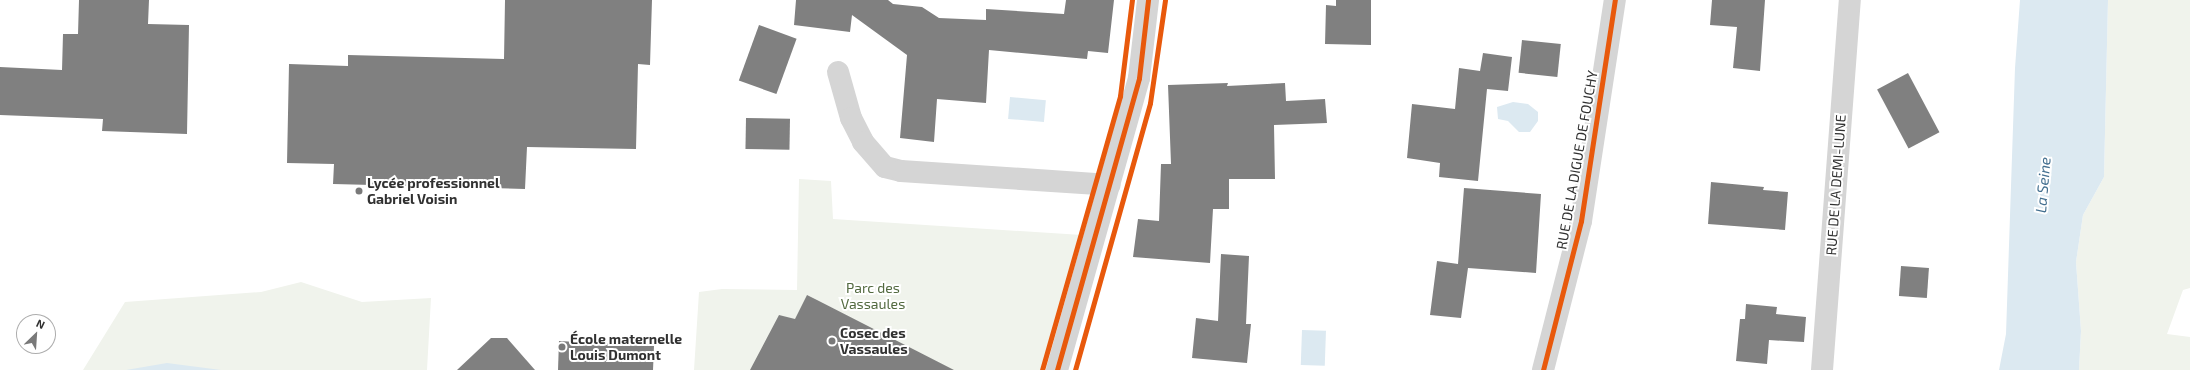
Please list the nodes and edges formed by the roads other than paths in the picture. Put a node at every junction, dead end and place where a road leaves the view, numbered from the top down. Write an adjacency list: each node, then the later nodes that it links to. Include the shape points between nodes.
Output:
1 (1148, 0): 5 (street, via 1139,78)
2 (1615, 0): 7 (street, RUE DE LA DIGUE DE FOUCHY, via 1581,221)
3 (1850, 0): 8 (street, RUE DE LA DEMI-LUNE)
4 (838, 72): 5 (street, via 852,118 863,142 885,167 901,171)
5 (1110, 185): 6 (street)
6 (1057, 370)
7 (1543, 370)
8 (1822, 370)

